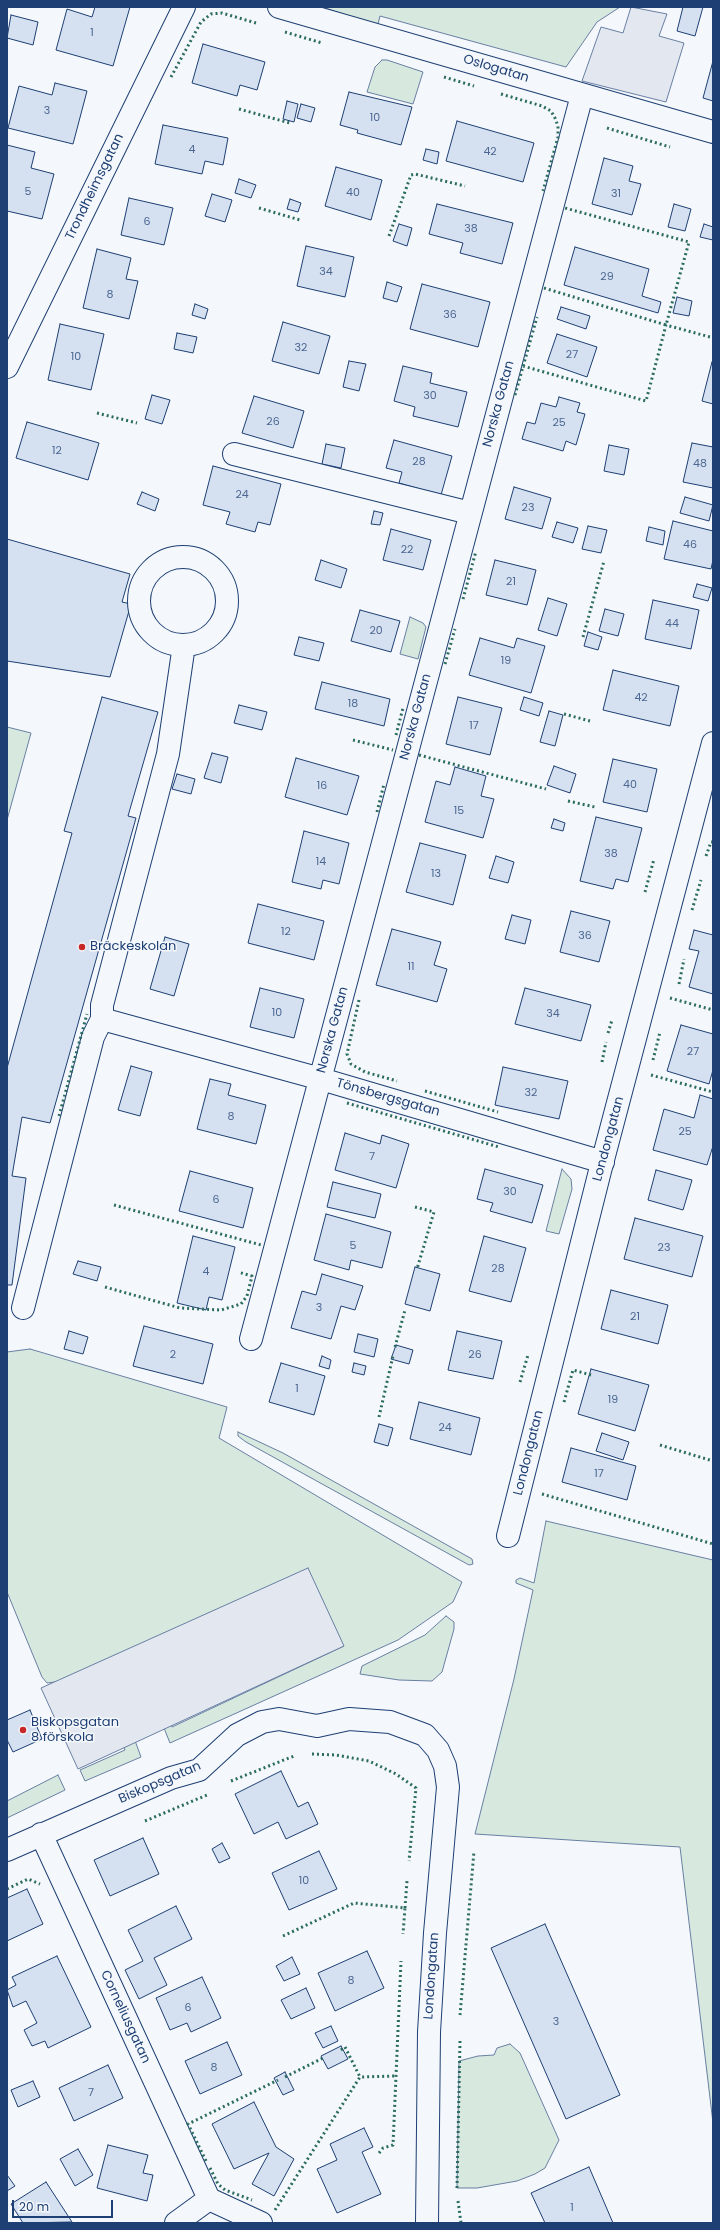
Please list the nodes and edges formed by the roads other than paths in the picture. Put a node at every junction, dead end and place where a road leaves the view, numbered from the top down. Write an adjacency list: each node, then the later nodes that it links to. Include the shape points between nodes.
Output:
1 (184, 7): 5 (street, Trondheimsgatan)
2 (279, 7): 3 (street, Oslogatan, via 494,67)
3 (582, 95): 4 (street, Oslogatan, via 620,98); 7 (street, Norska Gatan)
4 (713, 132)
5 (7, 368)
6 (234, 454): 7 (street)
7 (470, 513): 11 (street, Norska Gatan)
8 (184, 646): 8 (street, via 169,643 156,636 146,626 140,614 138,600 141,586 148,573 159,563 172,557 188,556 202,560 214,569 223,581 227,595 227,610 221,624 211,635 198,643); 10 (street, via 168,754 102,1005)
9 (713, 743): 12 (street, Londongatan)
10 (102, 1019): 11 (street, Tönsbergsgatan); 13 (street, via 93,1037)
11 (320, 1079): 12 (street, Tönsbergsgatan); 14 (street, Norska Gatan)
12 (603, 1162): 15 (street, Londongatan)
13 (23, 1308)
14 (251, 1339)
15 (508, 1536)
16 (425, 1735): 17 (street, Biskopsgatan, via 390,1722 349,1719 317,1726 279,1719 262,1722 238,1735 199,1770 171,1778); 22 (street, Londongatan, via 438,1750 445,1766 448,1787 429,2032)
17 (41, 1834): 18 (street, Biskopsgatan); 19 (street, Corneliusgatan)
18 (7, 1850)
19 (210, 2199): 20 (street); 21 (street)
20 (176, 2223)
21 (261, 2223)
22 (427, 2223)

